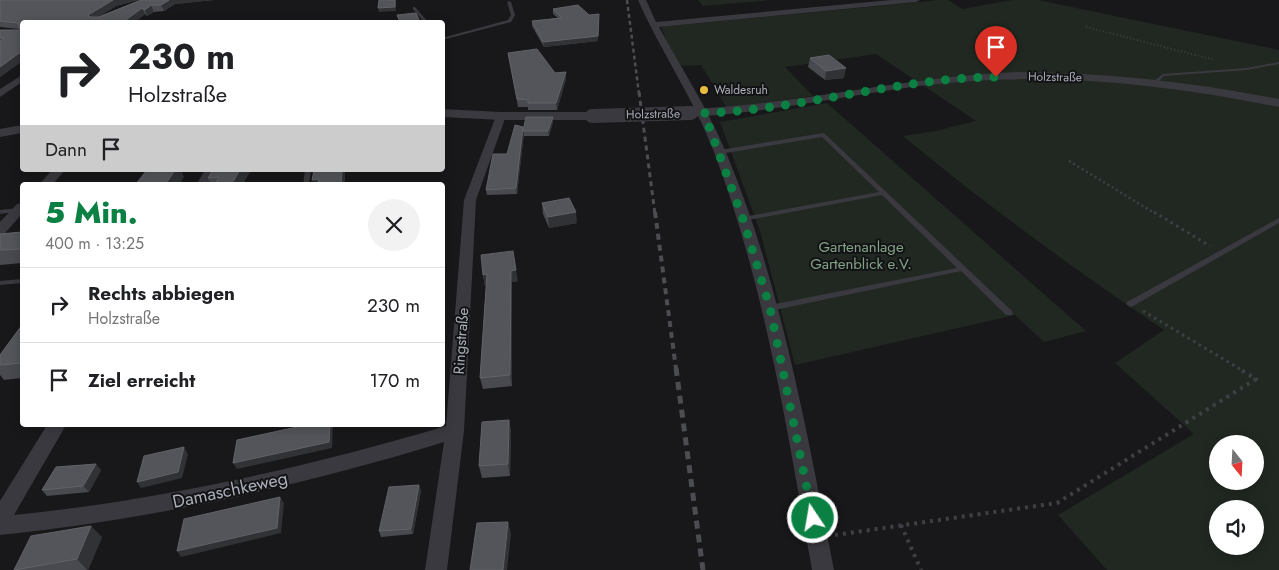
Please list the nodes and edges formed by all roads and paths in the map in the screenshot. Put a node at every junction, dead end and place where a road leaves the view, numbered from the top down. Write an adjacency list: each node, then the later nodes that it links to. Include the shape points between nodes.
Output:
1 (642, 0): 6 (street)
2 (916, 0): 6 (street)
3 (508, 2): 8 (lane, via 512,15 510,21)
4 (414, 8): 5 (lane)
5 (424, 20)
6 (654, 25): 16 (street)
7 (1086, 27): 9 (path)
8 (445, 38)
9 (1218, 61)
10 (1279, 63): 12 (lane, via 1247,69 1163,75)
11 (20, 80): 13 (street)
12 (1156, 81): 14 (street, Holzstraße); 16 (street, Holzstraße, via 980,77 927,82 761,109)
13 (0, 94)
14 (1279, 104)
15 (445, 113): 17 (street, Holzstraße)
16 (697, 113): 17 (street, Holzstraße, bridge); 20 (street)
17 (501, 116): 39 (street, Ringstraße, via 470,200)
18 (20, 129): 19 (street)
19 (0, 133)
20 (720, 152): 24 (lane, via 823,135); 28 (street)
21 (1069, 161): 31 (path)
22 (57, 172): 23 (street)
23 (48, 182)
24 (883, 193): 28 (lane); 32 (lane)
25 (20, 209): 27 (lane)
26 (20, 210): 30 (street)
27 (0, 212)
28 (743, 219): 36 (street)
29 (1279, 220): 31 (lane)
30 (0, 230)
31 (1221, 253): 35 (lane)
32 (962, 269): 36 (lane); 37 (lane)
33 (20, 281): 34 (lane)
34 (0, 282)
35 (1130, 304): 42 (path, via 1256,379 1057,503)
36 (770, 308): 43 (street)
37 (1009, 313)
38 (55, 427): 40 (street)
39 (455, 431): 41 (street, Damaschkeweg, via 353,462 188,501 72,520); 44 (street, Ringstraße)
40 (0, 519)
41 (0, 526)
42 (901, 526): 43 (path); 46 (path)
43 (817, 538): 45 (street)
44 (436, 570)
45 (823, 570)
46 (921, 570)

